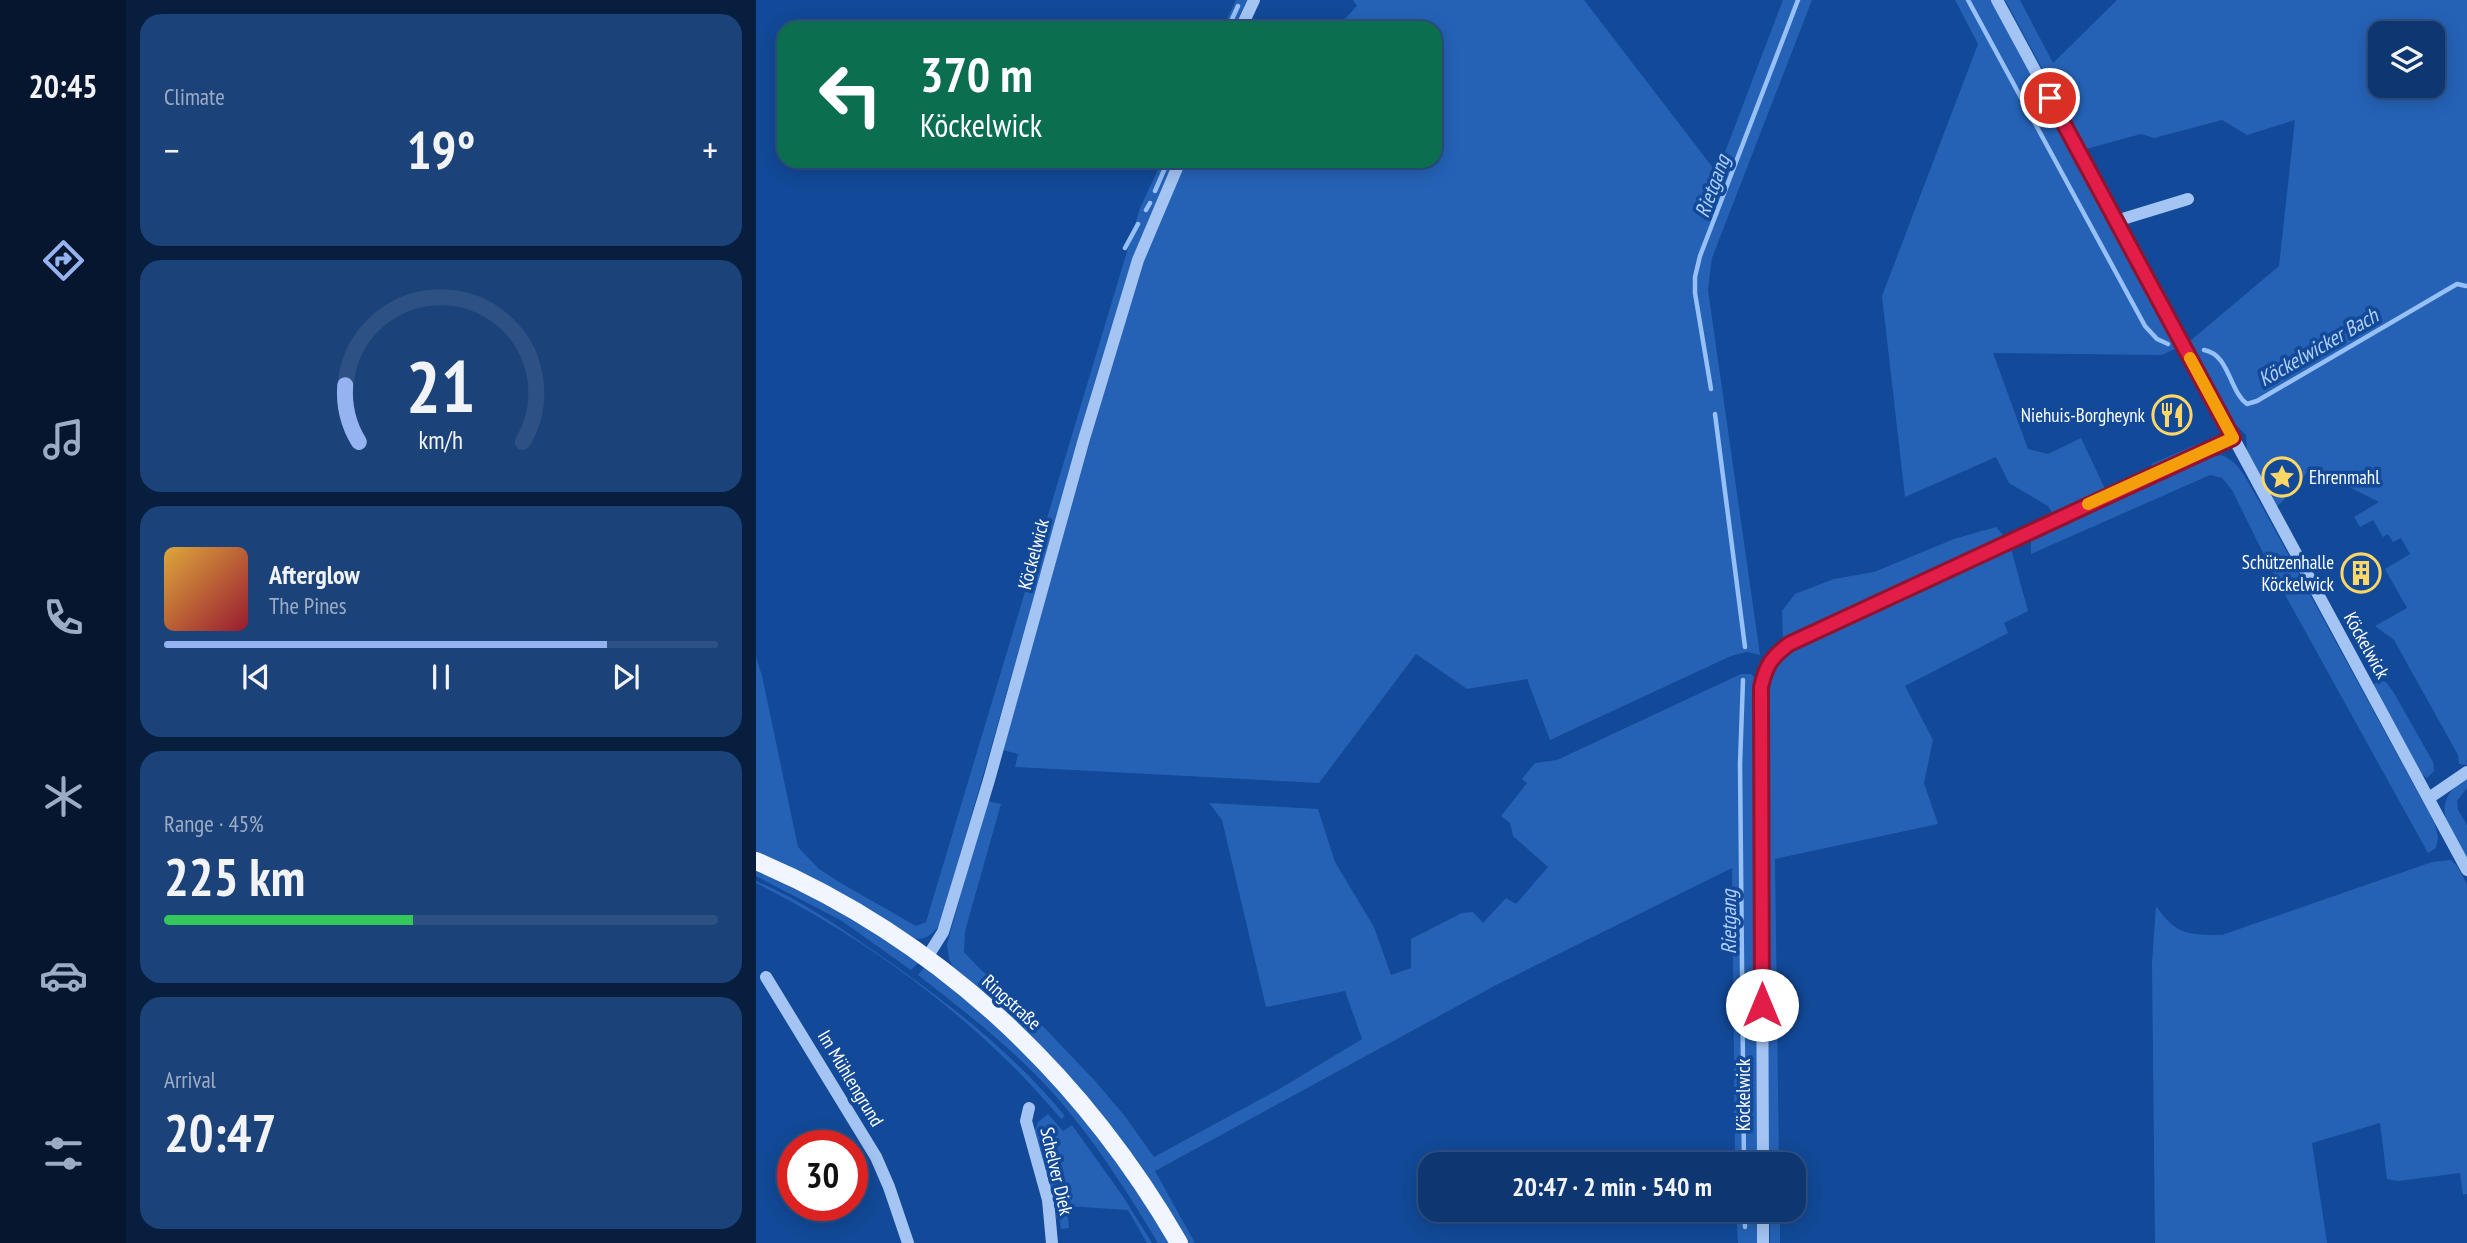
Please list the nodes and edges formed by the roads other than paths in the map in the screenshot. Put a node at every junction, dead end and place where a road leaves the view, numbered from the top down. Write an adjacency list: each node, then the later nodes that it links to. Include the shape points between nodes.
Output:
1 (1254, 0): 3 (street)
2 (1997, 0): 6 (street, Köckelwick)
3 (1244, 21)
4 (1177, 168): 12 (street, Köckelwick, via 1138,260 943,932)
5 (2188, 199): 6 (street)
6 (2116, 221): 7 (street, Köckelwick)
7 (2233, 438): 9 (street, Köckelwick); 15 (street, Köckelwick, via 1789,644 1765,668 1761,687)
8 (2467, 772): 9 (street)
9 (2429, 798): 11 (street, Köckelwick)
10 (756, 861): 12 (main road, Ringstraße, via 840,902)
11 (2467, 870)
12 (926, 959): 19 (main road, Ringstraße, via 1044,1059 1142,1183)
13 (766, 977): 17 (street, Im Mühlengrund, via 876,1157)
14 (1029, 1108): 18 (street, Schelver Diek, via 1026,1121 1048,1200)
15 (1763, 1152)
16 (1763, 1222): 20 (street)
17 (908, 1243)
18 (1052, 1243)
19 (1179, 1243)
20 (1763, 1243)

